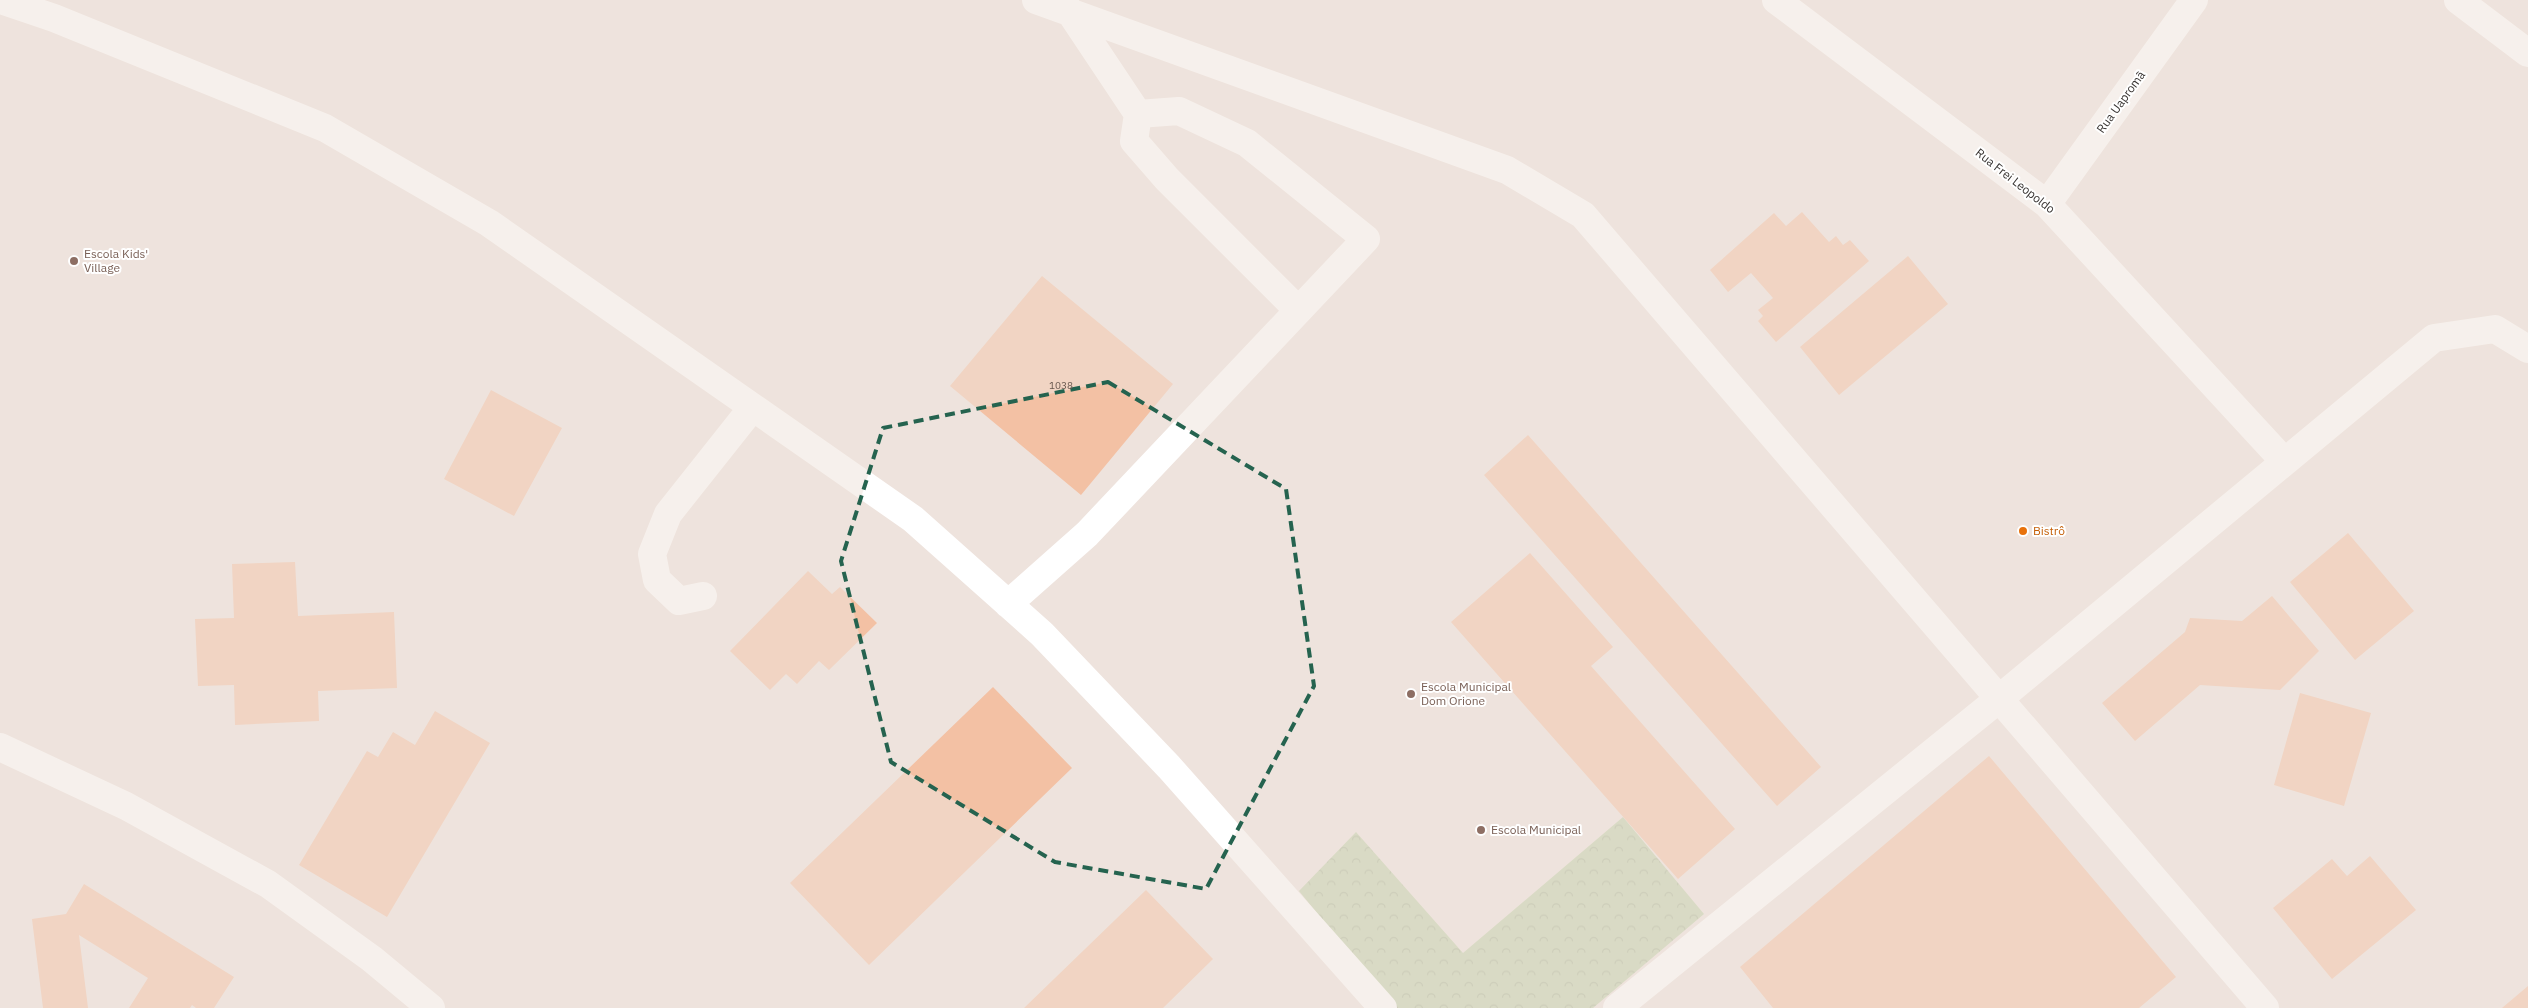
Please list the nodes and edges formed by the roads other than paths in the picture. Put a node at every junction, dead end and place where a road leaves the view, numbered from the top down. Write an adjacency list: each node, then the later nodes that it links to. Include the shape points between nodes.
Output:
1 (1, 0): 12 (street, via 54,18 326,128 489,223)
2 (1036, 0): 6 (street)
3 (1776, 0): 9 (street, Rua Frei Leopoldo)
4 (2194, 0): 9 (street, Rua Uapromã)
5 (2458, 0): 7 (street)
6 (1070, 5): 8 (street); 16 (street, via 1507,170 1582,215)
7 (2528, 53)
8 (1138, 114): 10 (street, via 1134,141 1167,179); 10 (street, via 1179,111 1247,143 1366,239)
9 (2047, 204): 13 (street, Rua Frei Leopoldo)
10 (1298, 310): 15 (street, via 1087,534)
11 (2528, 349): 13 (street, via 2495,329 2434,338)
12 (752, 408): 14 (street, via 668,514 652,554 657,580 679,601); 15 (street, via 913,519)
13 (2284, 461): 16 (street)
14 (703, 596)
15 (1008, 604): 19 (street, via 1042,634 1169,767)
16 (2000, 698): 20 (street); 21 (street)
17 (0, 747): 18 (street, via 126,806 268,884 372,959)
18 (431, 1008)
19 (1383, 1008)
20 (1617, 1008)
21 (2264, 1008)

